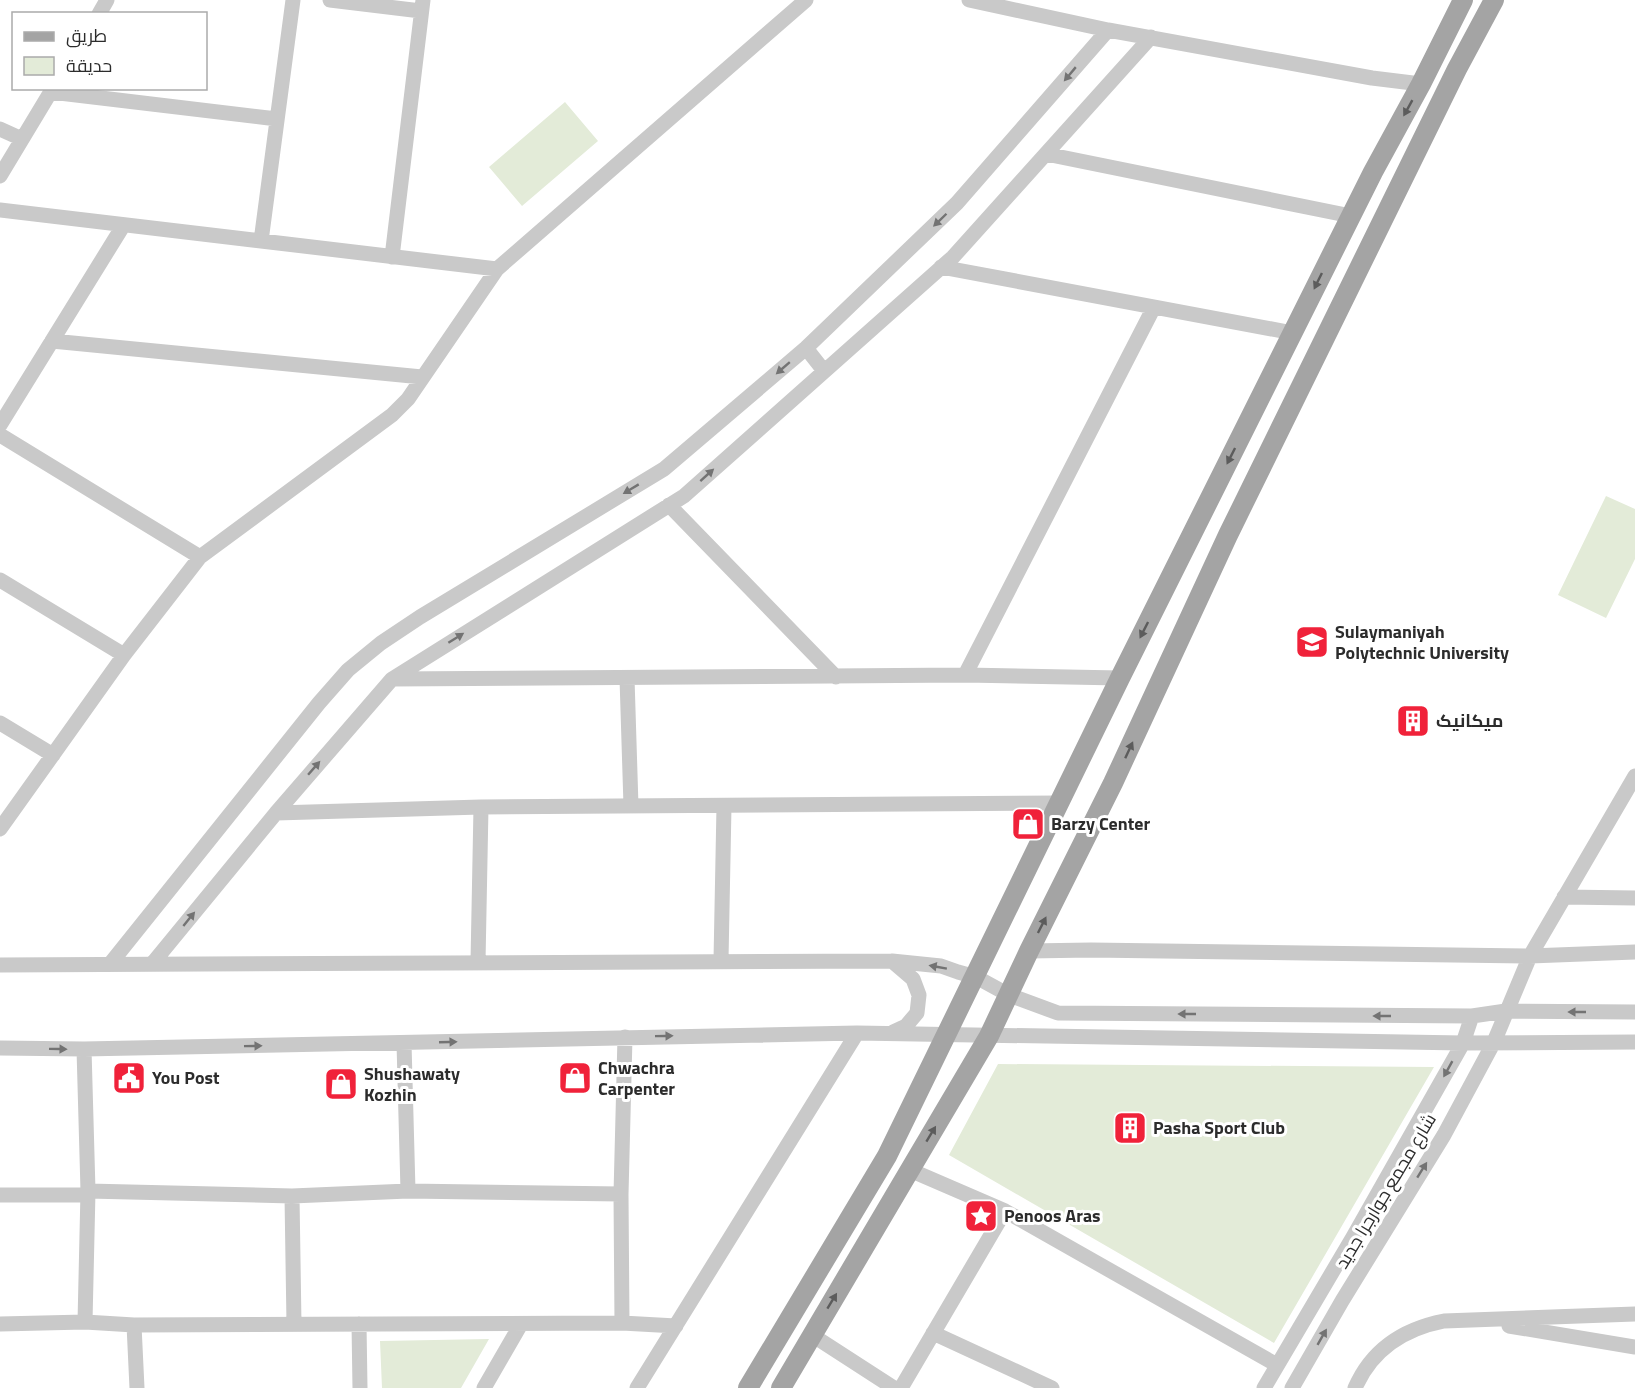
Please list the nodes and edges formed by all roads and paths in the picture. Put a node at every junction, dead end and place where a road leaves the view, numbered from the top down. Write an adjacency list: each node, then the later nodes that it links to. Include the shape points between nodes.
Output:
1 (293, 0): 14 (street)
2 (330, 0): 7 (street)
3 (806, 0): 25 (street)
4 (969, 0): 8 (street)
5 (1463, 0): 10 (main road)
6 (1494, 0): 11 (main road)
7 (422, 6): 23 (street)
8 (1108, 30): 9 (street); 29 (street, one-way to 29, via 957,203)
9 (1151, 37): 12 (street); 17 (street)
10 (1443, 40): 11 (main road); 12 (main road)
11 (1467, 50): 54 (main road, one-way to 11)
12 (1421, 84): 20 (main road, one-way to 20)
13 (52, 90): 14 (street); 16 (street)
14 (277, 119): 22 (street)
15 (0, 129): 16 (street)
16 (22, 139): 18 (street)
17 (1046, 154): 20 (street); 24 (street)
18 (0, 176)
19 (0, 210): 21 (street)
20 (1351, 216): 27 (main road, one-way to 27)
21 (123, 226): 22 (street); 28 (street)
22 (261, 241): 23 (street)
23 (392, 257): 25 (street)
24 (942, 267): 26 (street); 30 (street)
25 (497, 269): 31 (street)
26 (1154, 307): 27 (street); 38 (street)
27 (1293, 333): 41 (main road, one-way to 41)
28 (52, 341): 31 (street); 32 (street)
29 (806, 348): 30 (street); 60 (street, one-way to 60, via 664,469 420,617 348,670)
30 (824, 371): 34 (street, one-way to 30)
31 (422, 377): 35 (street, via 392,415)
32 (0, 425)
33 (0, 435): 35 (street)
34 (669, 505): 39 (street); 42 (street, one-way to 34)
35 (200, 557): 37 (street)
36 (0, 580): 37 (street)
37 (124, 655): 44 (street)
38 (965, 675): 39 (street); 41 (street)
39 (836, 677): 40 (street)
40 (627, 678): 42 (street); 47 (street)
41 (1120, 678): 46 (main road)
42 (392, 679): 50 (street, one-way to 42)
43 (0, 723): 44 (street)
44 (53, 754): 51 (street)
45 (1635, 776): 52 (street, شارع مجمع جوارجرا جديد)
46 (1060, 803): 48 (street); 63 (main road)
47 (631, 806): 48 (street); 49 (street)
48 (724, 806): 57 (street)
49 (481, 807): 50 (street); 59 (street)
50 (276, 813): 61 (street, one-way to 50)
51 (0, 829)
52 (1564, 897): 53 (street); 56 (street, شارع مجمع جوارجرا جديد)
53 (1635, 898)
54 (1029, 951): 56 (street); 64 (main road)
55 (1635, 952): 56 (street)
56 (1530, 956): 65 (street, شارع مجمع جوارجرا جديد)
57 (721, 960): 58 (street); 59 (street)
58 (892, 961): 63 (street, one-way to 58, via 941,966); 69 (street, via 913,979 919,995 917,1013 906,1026)
59 (478, 962): 61 (street)
60 (110, 964): 61 (street); 62 (street)
61 (152, 964)
62 (0, 965)
63 (976, 977): 64 (street); 70 (main road)
64 (1009, 995): 67 (street, one-way to 64, via 1058,1013); 71 (main road)
65 (1506, 1011): 66 (street, one-way to 65); 67 (street); 73 (street, شارع مجمع جوارجرا جديد)
66 (1635, 1012)
67 (1472, 1016): 76 (street, شارع مجمع جوارجرا جديد)
68 (857, 1033): 69 (street); 72 (street, one-way to 68); 96 (street)
69 (890, 1033): 70 (street)
70 (946, 1035): 71 (street); 105 (main road, via 887,1156)
71 (988, 1036): 76 (street); 80 (main road, one-way to 71)
72 (625, 1037): 75 (street, one-way to 72); 83 (street)
73 (1494, 1042): 74 (street); 76 (street); 111 (street, شارع مجمع جوارجرا جديد, one-way to 73, via 1444,1135)
74 (1635, 1042)
75 (404, 1043): 78 (street, one-way to 75); 81 (street)
76 (1463, 1043): 100 (street, شارع مجمع جوارجرا جديد, one-way to 100)
77 (7, 1048): 78 (street, one-way to 78); 79 (street)
78 (84, 1049): 82 (street)
79 (0, 1063)
80 (910, 1170): 86 (street); 98 (main road, one-way to 80)
81 (408, 1191): 83 (street); 85 (street)
82 (88, 1193): 84 (street); 85 (street); 89 (street)
83 (621, 1194): 90 (street)
84 (0, 1195)
85 (292, 1196): 92 (street)
86 (1005, 1210): 97 (street); 100 (street)
87 (1635, 1314): 88 (street)
88 (1476, 1321): 99 (street); 112 (street, via 1444,1321 1412,1329 1378,1353)
89 (85, 1322): 91 (street); 95 (street)
90 (622, 1323): 94 (street); 96 (street)
91 (0, 1324)
92 (294, 1324): 93 (street); 95 (street)
93 (359, 1324): 94 (street); 102 (street)
94 (521, 1324): 103 (street)
95 (134, 1325): 101 (street)
96 (676, 1326): 104 (street)
97 (933, 1333): 108 (street); 109 (street)
98 (812, 1335): 106 (main road); 107 (street)
99 (1635, 1347)
100 (1277, 1365): 110 (street, شارع مجمع جوارجرا جديد)
101 (137, 1388)
102 (360, 1388)
103 (484, 1388)
104 (637, 1388)
105 (748, 1388)
106 (781, 1388)
107 (894, 1388)
108 (901, 1388)
109 (1052, 1388)
110 (1264, 1388)
111 (1292, 1388)
112 (1355, 1388)

